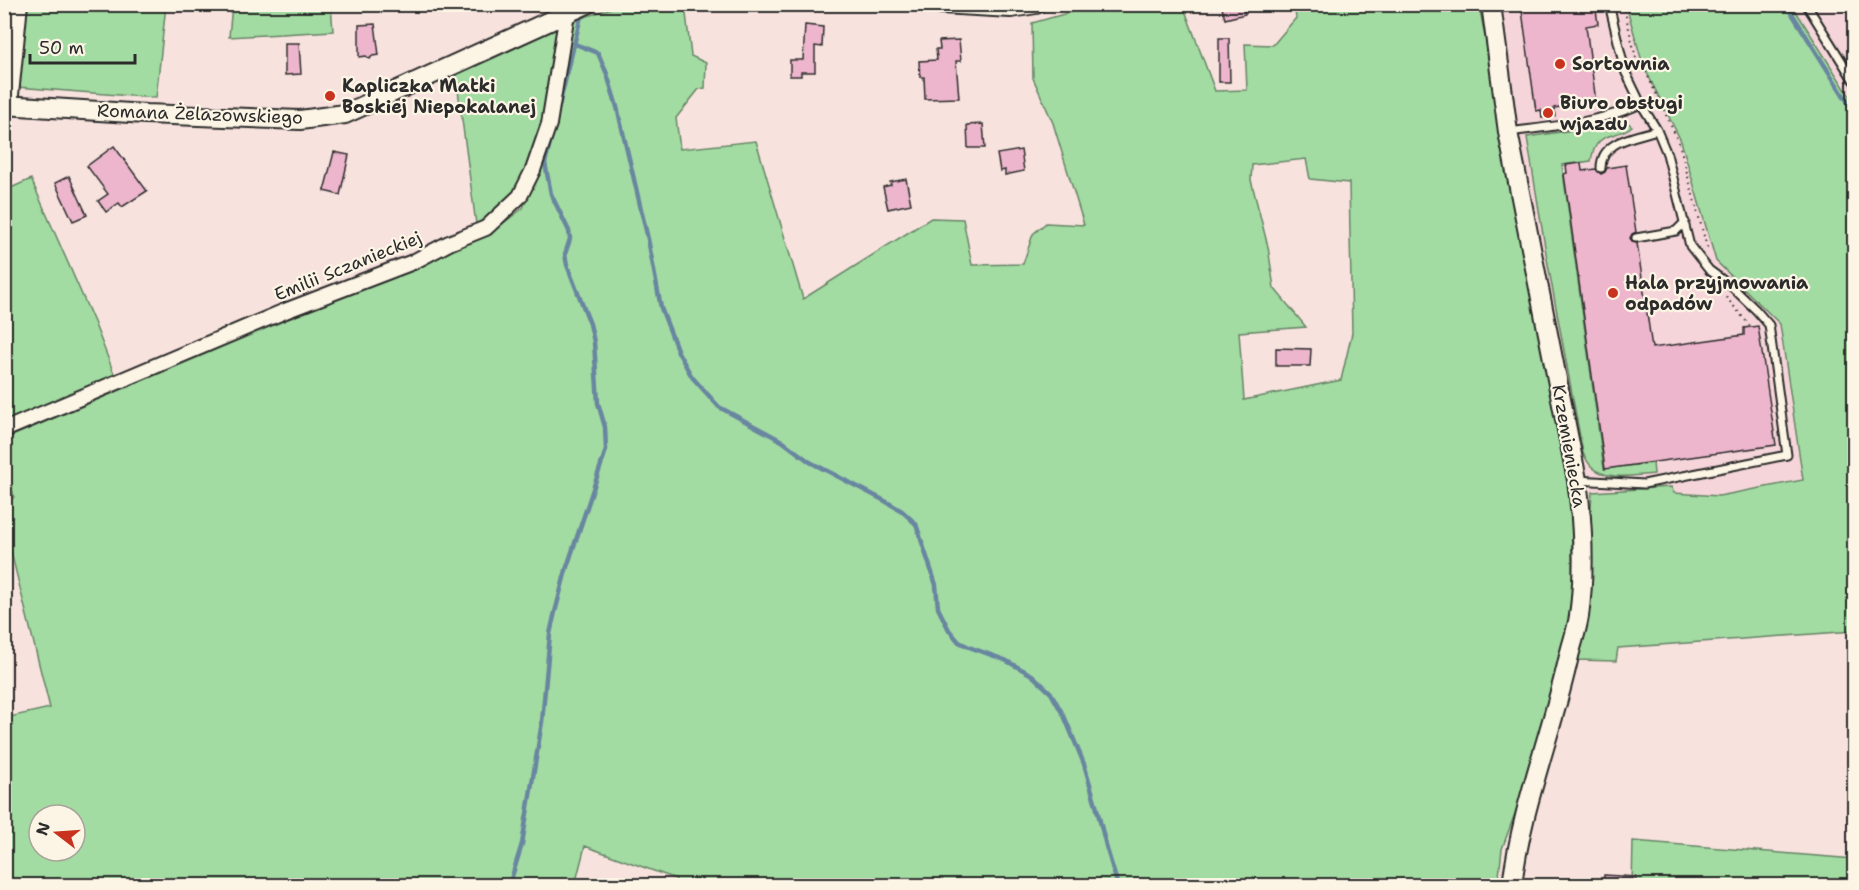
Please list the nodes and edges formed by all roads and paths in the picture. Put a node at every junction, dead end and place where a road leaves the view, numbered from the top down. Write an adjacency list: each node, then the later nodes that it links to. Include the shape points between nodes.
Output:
1 (20, 4): 11 (street)
2 (941, 4): 3 (street, via 1011,8)
3 (1036, 4)
4 (1491, 4): 13 (street, Krzemieniecka)
5 (1609, 4): 10 (lane, via 1625,72)
6 (1623, 4): 17 (path, via 1636,58 1679,143)
7 (1806, 4): 9 (lane)
8 (574, 8): 11 (street, Romana Żelazowskiego, via 345,114 300,120); 20 (street, Emilii Sczanieckiej, via 549,124 533,170 520,196 486,228)
9 (1854, 81)
10 (1641, 104): 12 (lane); 13 (lane, via 1600,120)
11 (7, 105)
12 (1657, 130): 14 (lane, via 1607,149); 15 (lane)
13 (1508, 132): 21 (street, Krzemieniecka)
14 (1601, 168)
15 (1685, 222): 16 (lane, via 1676,231); 21 (lane, via 1690,246 1709,270 1769,325 1787,455 1644,484)
16 (1636, 238)
17 (1708, 251)
18 (1724, 295): 19 (path)
19 (1751, 327)
20 (4, 430)
21 (1577, 480): 22 (street, Krzemieniecka, via 1582,551 1579,616 1560,698 1535,778)
22 (1512, 885)

